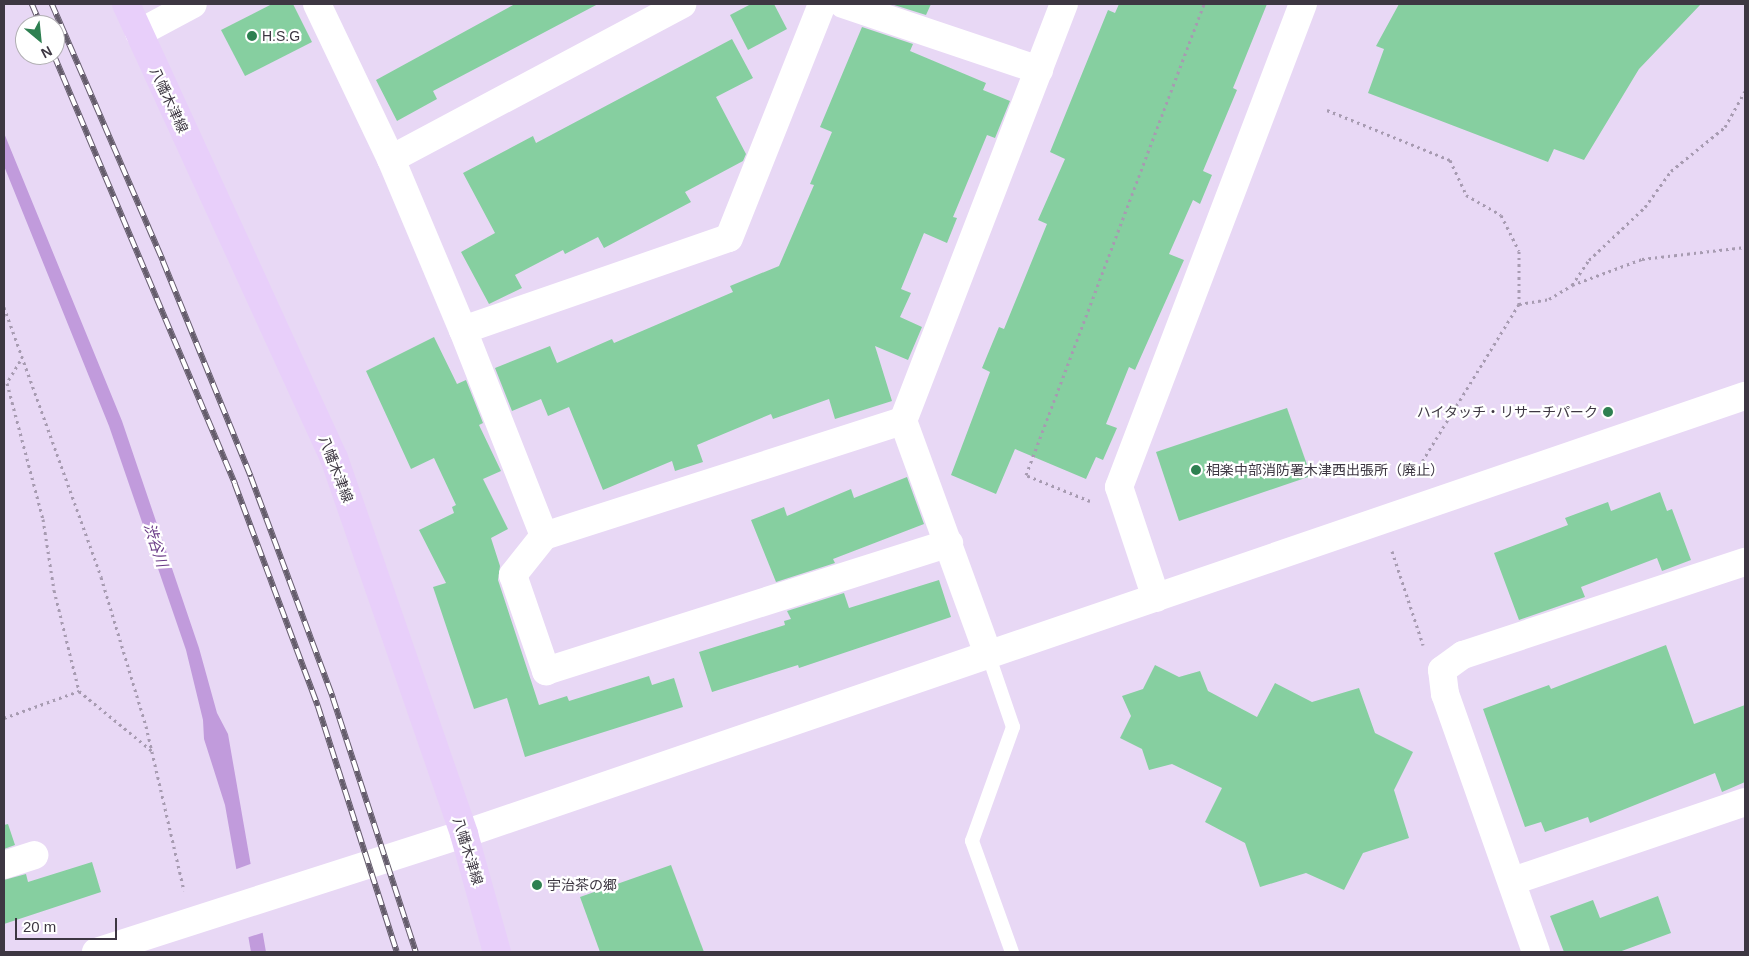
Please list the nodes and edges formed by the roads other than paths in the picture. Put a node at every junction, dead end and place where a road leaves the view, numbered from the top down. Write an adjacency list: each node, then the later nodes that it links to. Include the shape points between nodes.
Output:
1 (126, 4): 9 (main road, 八幡木津線)
2 (192, 4): 9 (street)
3 (317, 4): 11 (street)
4 (682, 4): 11 (street)
5 (822, 4): 12 (street, via 729,238)
6 (843, 4): 10 (street)
7 (1064, 4): 10 (street)
8 (1303, 4): 18 (street, via 1120,487)
9 (138, 32): 21 (main road, 八幡木津線, via 334,458)
10 (1039, 70): 14 (street)
11 (390, 159): 12 (street)
12 (464, 330): 15 (street)
13 (1745, 396): 18 (street)
14 (902, 422): 15 (street); 16 (street)
15 (544, 536): 16 (street, via 513,575 546,671)
16 (949, 543): 19 (street)
17 (1745, 562): 24 (street, via 1464,655 1442,670 1445,694)
18 (1156, 598): 19 (street)
19 (988, 654): 21 (street); 27 (lane, via 1013,727 972,841)
20 (1745, 802): 24 (street)
21 (464, 834): 25 (street); 26 (main road, 八幡木津線)
22 (34, 855): 23 (street)
23 (4, 865)
24 (1513, 881): 28 (street)
25 (96, 952)
26 (497, 952)
27 (1012, 952)
28 (1536, 952)

